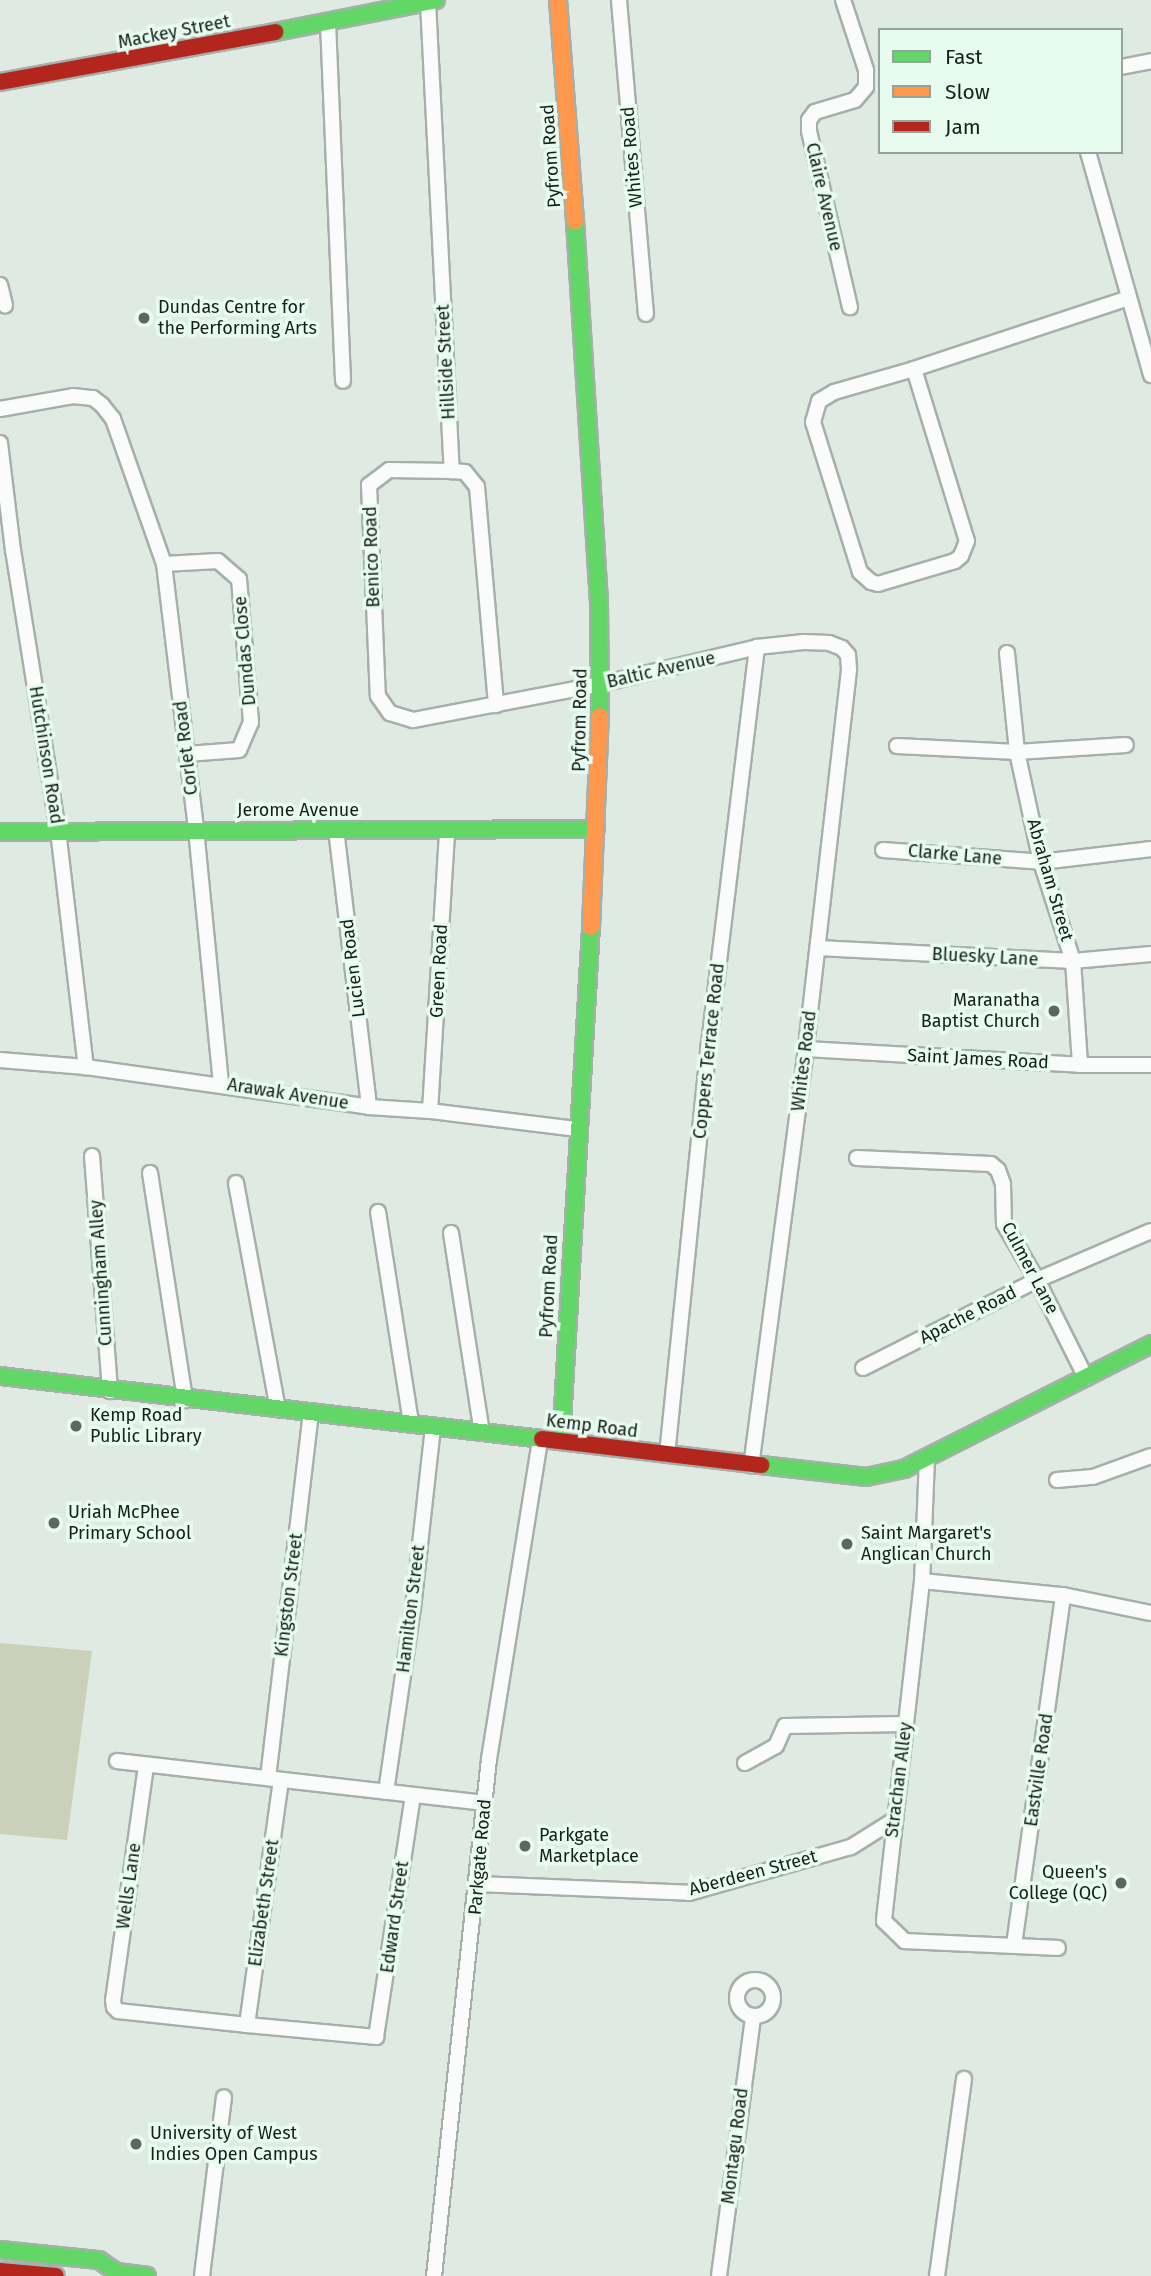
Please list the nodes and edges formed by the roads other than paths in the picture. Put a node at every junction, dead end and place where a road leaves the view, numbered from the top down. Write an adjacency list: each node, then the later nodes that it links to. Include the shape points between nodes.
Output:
1 (558, 0): 26 (street, Pyfrom Road)
2 (619, 0): 15 (street, Whites Road)
3 (843, 0): 14 (street, Claire Avenue, via 866,70 866,88 855,100 815,112 808,120)
4 (432, 1): 5 (street, Mackey Street); 21 (street, Hillside Street)
5 (365, 7): 6 (street, Mackey Street)
6 (328, 22): 9 (street, Mackey Street); 18 (street)
7 (1151, 61): 8 (street)
8 (1123, 67)
9 (0, 82)
10 (1089, 154): 12 (street)
11 (0, 285): 13 (street)
12 (1129, 298): 16 (street); 17 (street)
13 (5, 305)
14 (850, 306)
15 (646, 314)
16 (914, 369): 16 (street, via 967,541 955,561 878,584 860,572 813,422 814,409 834,392)
17 (1151, 373)
18 (343, 381)
19 (0, 410): 22 (street, Corlet Road, via 73,396 93,398 113,419)
20 (0, 443): 36 (street, Hutchinson Road)
21 (452, 471): 27 (street, via 466,472 477,487); 28 (street, Benico Road, via 389,470 369,485 377,696)
22 (164, 564): 32 (street, Corlet Road); 32 (street, Dundas Close, via 218,561 239,579 251,722 239,750)
23 (757, 648): 25 (street, Baltic Avenue, via 829,643); 26 (street, Baltic Avenue); 75 (street, Coppers Terrace Road, via 709,1044)
24 (1007, 653): 31 (street, Abraham Street)
25 (848, 655): 42 (street, Whites Road)
26 (601, 684): 27 (street, Baltic Avenue); 35 (street, Pyfrom Road)
27 (496, 705): 28 (street, Baltic Avenue, via 413,720)
28 (390, 713)
29 (1126, 745): 31 (street)
30 (897, 746): 31 (street)
31 (1017, 752): 41 (street, Abraham Street)
32 (187, 754): 33 (street, Corlet Road)
33 (196, 829): 34 (street, Jerome Avenue); 36 (street, Jerome Avenue); 50 (street, Corlet Road)
34 (336, 829): 37 (street, Jerome Avenue); 51 (street, Lucien Road)
35 (596, 829): 37 (street, Jerome Avenue); 53 (street, Pyfrom Road)
36 (58, 830): 38 (street, Jerome Avenue); 49 (street, Hutchinson Road)
37 (447, 831): 52 (street, Green Road)
38 (0, 832)
39 (1151, 849): 41 (street, Clarke Lane)
40 (883, 850): 41 (street, Clarke Lane)
41 (1041, 862): 44 (street, Abraham Street)
42 (818, 948): 44 (street, Bluesky Lane); 45 (street, Whites Road)
43 (1151, 954): 44 (street, Bluesky Lane)
44 (1073, 961): 47 (street, Abraham Street)
45 (806, 1049): 47 (street, Saint James Road); 78 (street, Whites Road)
46 (0, 1060): 49 (street, Arawak Avenue)
47 (1080, 1065): 48 (street, Saint James Road)
48 (1151, 1065)
49 (86, 1068): 50 (street, Arawak Avenue)
50 (221, 1084): 51 (street, Arawak Avenue)
51 (369, 1107): 52 (street, Arawak Avenue)
52 (430, 1111): 53 (street, Arawak Avenue)
53 (577, 1129): 74 (street, Pyfrom Road)
54 (92, 1156): 66 (street, Cunningham Alley)
55 (857, 1158): 61 (street, Culmer Lane, via 991,1164 1003,1184 1004,1224)
56 (150, 1173): 67 (street)
57 (236, 1183): 68 (street)
58 (378, 1212): 70 (street)
59 (1151, 1231): 61 (street, Apache Road)
60 (452, 1233): 72 (street)
61 (1037, 1280): 63 (street, Apache Road); 65 (street, Culmer Lane)
62 (1151, 1344): 65 (street, Kemp Road)
63 (863, 1368)
64 (0, 1376): 66 (street, Kemp Road)
65 (1086, 1378): 77 (street, Kemp Road)
66 (110, 1391): 67 (street, Kemp Road)
67 (185, 1400): 68 (street, Kemp Road)
68 (278, 1409): 69 (street, Kemp Road)
69 (311, 1412): 70 (street, Kemp Road); 87 (street, Kingston Street)
70 (411, 1423): 71 (street, Kemp Road)
71 (433, 1426): 72 (street, Kemp Road); 88 (street, Hamilton Street)
72 (482, 1433): 73 (street, Kemp Road)
73 (540, 1440): 74 (street, Kemp Road); 90 (street, Parkgate Road)
74 (561, 1441): 75 (street, Kemp Road)
75 (667, 1455): 78 (street, Kemp Road)
76 (1151, 1456): 79 (street, via 1093,1477)
77 (928, 1458): 78 (street, Kemp Road, via 866,1478); 80 (street, Strachan Alley)
78 (751, 1465)
79 (1057, 1480)
80 (922, 1581): 81 (street); 83 (street, Strachan Alley)
81 (1063, 1595): 82 (street); 93 (street, Eastville Road)
82 (1151, 1613)
83 (906, 1724): 85 (street, via 785,1726 776,1746); 91 (street, Strachan Alley)
84 (117, 1761): 86 (street)
85 (745, 1763)
86 (146, 1766): 87 (street); 96 (street, Wells Lane, via 114,2007)
87 (274, 1779): 88 (street); 96 (street, Elizabeth Street)
88 (386, 1792): 89 (street)
89 (413, 1796): 90 (street); 96 (street, Edward Street, via 376,2037)
90 (485, 1803): 92 (street, Parkgate Road)
91 (894, 1820): 92 (street, Aberdeen Street, via 851,1847 689,1893); 93 (street, Strachan Alley, via 884,1921 905,1941)
92 (478, 1884): 106 (street, Parkgate Road)
93 (1014, 1945): 94 (street, Strachan Alley)
94 (1058, 1948)
95 (753, 2016): 107 (street, Montagu Road)
96 (247, 2025)
97 (964, 2079): 108 (street)
98 (224, 2097): 105 (street)
99 (0, 2250): 100 (street)
100 (99, 2268): 102 (street)
101 (0, 2271): 103 (street)
102 (111, 2274): 104 (street)
103 (56, 2276)
104 (147, 2276)
105 (202, 2276)
106 (434, 2276)
107 (719, 2276)
108 (936, 2276)

